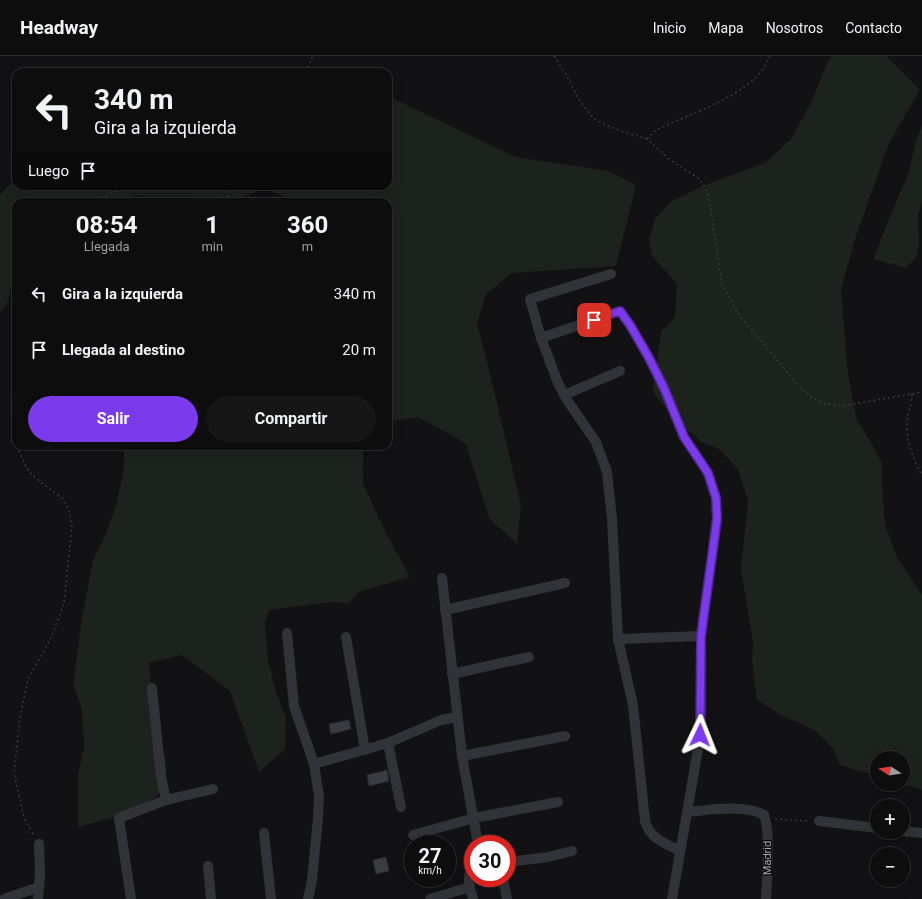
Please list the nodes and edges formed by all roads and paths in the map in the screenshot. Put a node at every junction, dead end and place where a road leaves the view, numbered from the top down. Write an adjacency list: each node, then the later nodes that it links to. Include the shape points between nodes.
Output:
1 (313, 56): 4 (path)
2 (554, 56): 5 (path, via 578,98 593,118 618,130)
3 (770, 56): 5 (path, via 754,79 739,91 656,130)
4 (308, 68)
5 (647, 139): 12 (path, via 670,160 698,178 706,189 722,284 737,312 798,385 811,397 836,406)
6 (120, 190): 7 (path)
7 (101, 198)
8 (611, 274): 9 (street, via 530,299)
9 (541, 338): 13 (street); 20 (street, via 620,311 648,356 684,437 708,473 716,498 717,519)
10 (620, 371): 13 (street)
11 (922, 392): 12 (path)
12 (912, 394): 15 (path, via 907,434)
13 (564, 395): 22 (street, via 596,442 607,472)
14 (19, 450): 46 (path, via 33,476 62,498 69,510 72,525 64,604 50,640 28,679 20,718 14,772 24,818)
15 (922, 476)
16 (442, 578): 18 (street)
17 (566, 583): 18 (street)
18 (445, 610): 24 (street)
19 (288, 633): 31 (street, via 294,706)
20 (701, 636): 22 (street); 36 (street, via 701,726)
21 (346, 637): 29 (street)
22 (618, 638): 48 (street, via 633,705 647,827 655,838)
23 (529, 657): 24 (street)
24 (452, 674): 26 (street)
25 (152, 688): 33 (street)
26 (457, 717): 28 (street, via 441,720); 30 (street)
27 (566, 736): 30 (street)
28 (388, 743): 29 (street); 35 (street)
29 (364, 750): 31 (street)
30 (462, 756): 37 (street)
31 (314, 764): 59 (street, via 319,796)
32 (213, 788): 33 (street)
33 (166, 800): 56 (street, via 119,818)
34 (558, 802): 37 (street)
35 (401, 807)
36 (688, 812): 38 (street, via 743,810 759,812); 48 (street)
37 (474, 818): 44 (street); 45 (street)
38 (765, 818): 39 (path); 64 (street, Madrid)
39 (819, 821): 40 (street)
40 (870, 827)
41 (264, 832): 58 (street)
42 (910, 832): 43 (street)
43 (922, 833)
44 (413, 835)
45 (477, 835)
46 (39, 844): 53 (street)
47 (572, 851): 49 (street)
48 (680, 851): 63 (street)
49 (516, 861)
50 (208, 866): 57 (street)
51 (470, 887): 60 (street); 61 (street)
52 (505, 887): 62 (street)
53 (39, 888): 54 (street); 55 (street)
54 (4, 899)
55 (38, 899)
56 (131, 899)
57 (211, 899)
58 (271, 899)
59 (308, 899)
60 (430, 899)
61 (473, 899)
62 (507, 899)
63 (672, 899)
64 (766, 899)

